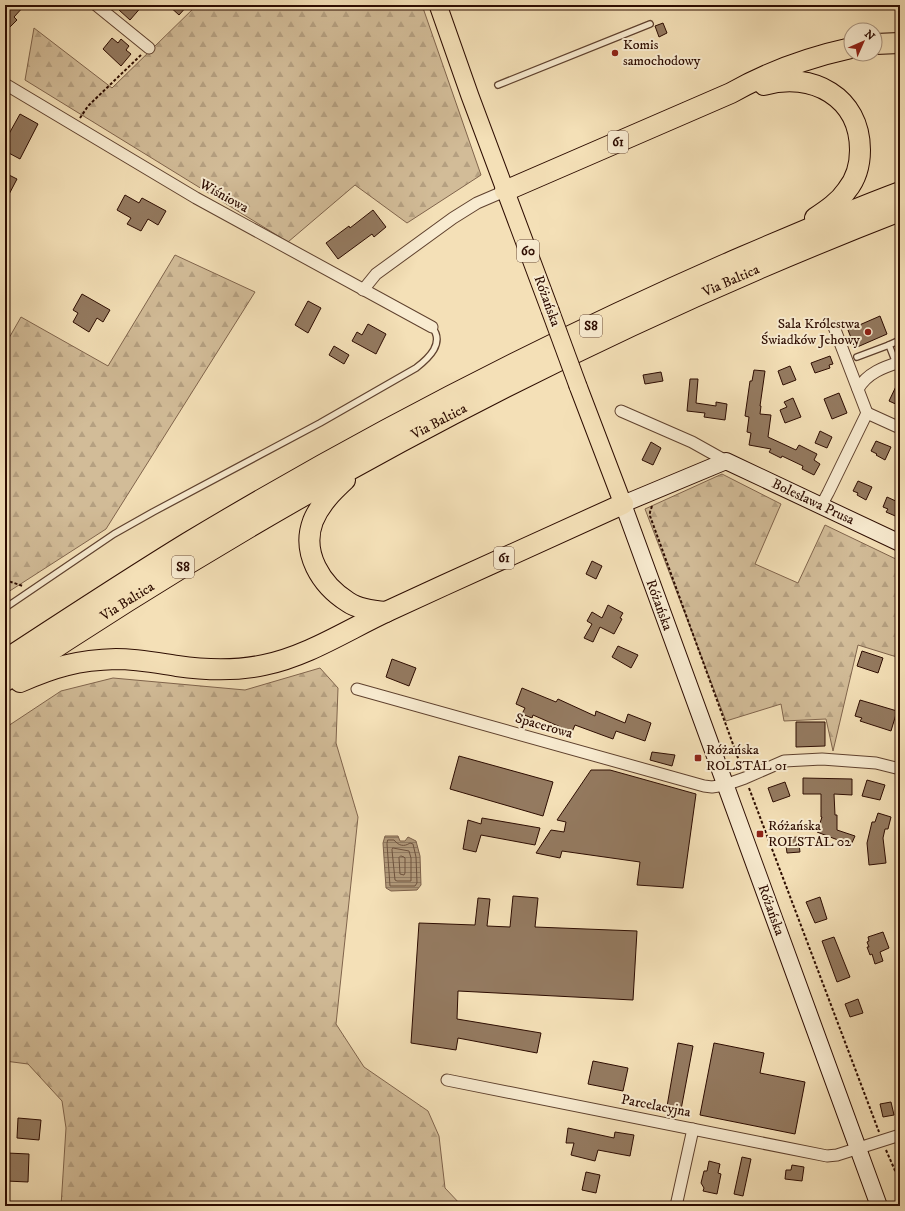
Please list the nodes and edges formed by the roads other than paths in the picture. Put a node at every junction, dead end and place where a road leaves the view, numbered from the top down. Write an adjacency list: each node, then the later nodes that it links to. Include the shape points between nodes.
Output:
1 (96, 5): 6 (street)
2 (438, 5): 11 (main road, Różańska / 60)
3 (650, 24): 9 (lane)
4 (900, 43): 5 (highway)
5 (883, 44)
6 (149, 48)
7 (843, 50): 10 (highway, 61, via 796,64 750,82)
8 (5, 84): 15 (street, Wiśniowa, via 196,198)
9 (498, 85)
10 (731, 93): 11 (highway, 61); 14 (highway, via 773,83 809,83 832,93 854,119 860,143 860,158 856,174 848,189 839,200)
11 (506, 191): 15 (street, via 477,203 453,218 376,274); 28 (main road, Różańska / 60, bridge)
12 (900, 192): 14 (highway, Via Baltica / S8)
13 (900, 211): 26 (highway, Via Baltica / S8, via 669,309 481,400)
14 (786, 238): 33 (highway, Via Baltica / S8, via 605,319 399,423 188,543)
15 (363, 290): 16 (street, Wiśniowa)
16 (432, 327): 31 (lane, via 438,337 436,347 423,363 409,373 114,534)
17 (834, 327): 22 (street)
18 (900, 340): 19 (lane)
19 (889, 345): 20 (lane); 21 (lane)
20 (857, 357)
21 (898, 362): 22 (street, via 869,375)
22 (858, 388): 24 (street)
23 (621, 411): 27 (street, Bolesława Prusa, via 692,442)
24 (867, 414): 25 (street); 29 (street)
25 (900, 428)
26 (367, 461): 32 (highway, via 323,503 310,531 310,549 313,562 323,581 348,603 372,611); 34 (highway, Via Baltica / S8, via 196,559)
27 (726, 461): 28 (street); 29 (street, Bolesława Prusa)
28 (623, 504): 32 (highway, 61); 38 (street, Różańska)
29 (821, 506): 30 (street, Bolesława Prusa)
30 (900, 542)
31 (5, 608)
32 (386, 612): 35 (highway, via 309,650 264,665 205,669 135,660 96,660 53,668)
33 (5, 660)
34 (5, 681)
35 (5, 689)
36 (357, 689): 38 (street, Spacerowa, via 704,786)
37 (900, 769): 38 (street, Spacerowa, via 876,763 822,759 784,762)
38 (725, 785): 42 (street, Różańska)
39 (447, 1080): 40 (street, Parcelacyjna)
40 (693, 1129): 42 (street, Parcelacyjna, via 827,1156); 43 (street)
41 (900, 1135): 42 (street, Parcelacyjna)
42 (858, 1149): 44 (street, Różańska)
43 (676, 1206)
44 (879, 1206)

